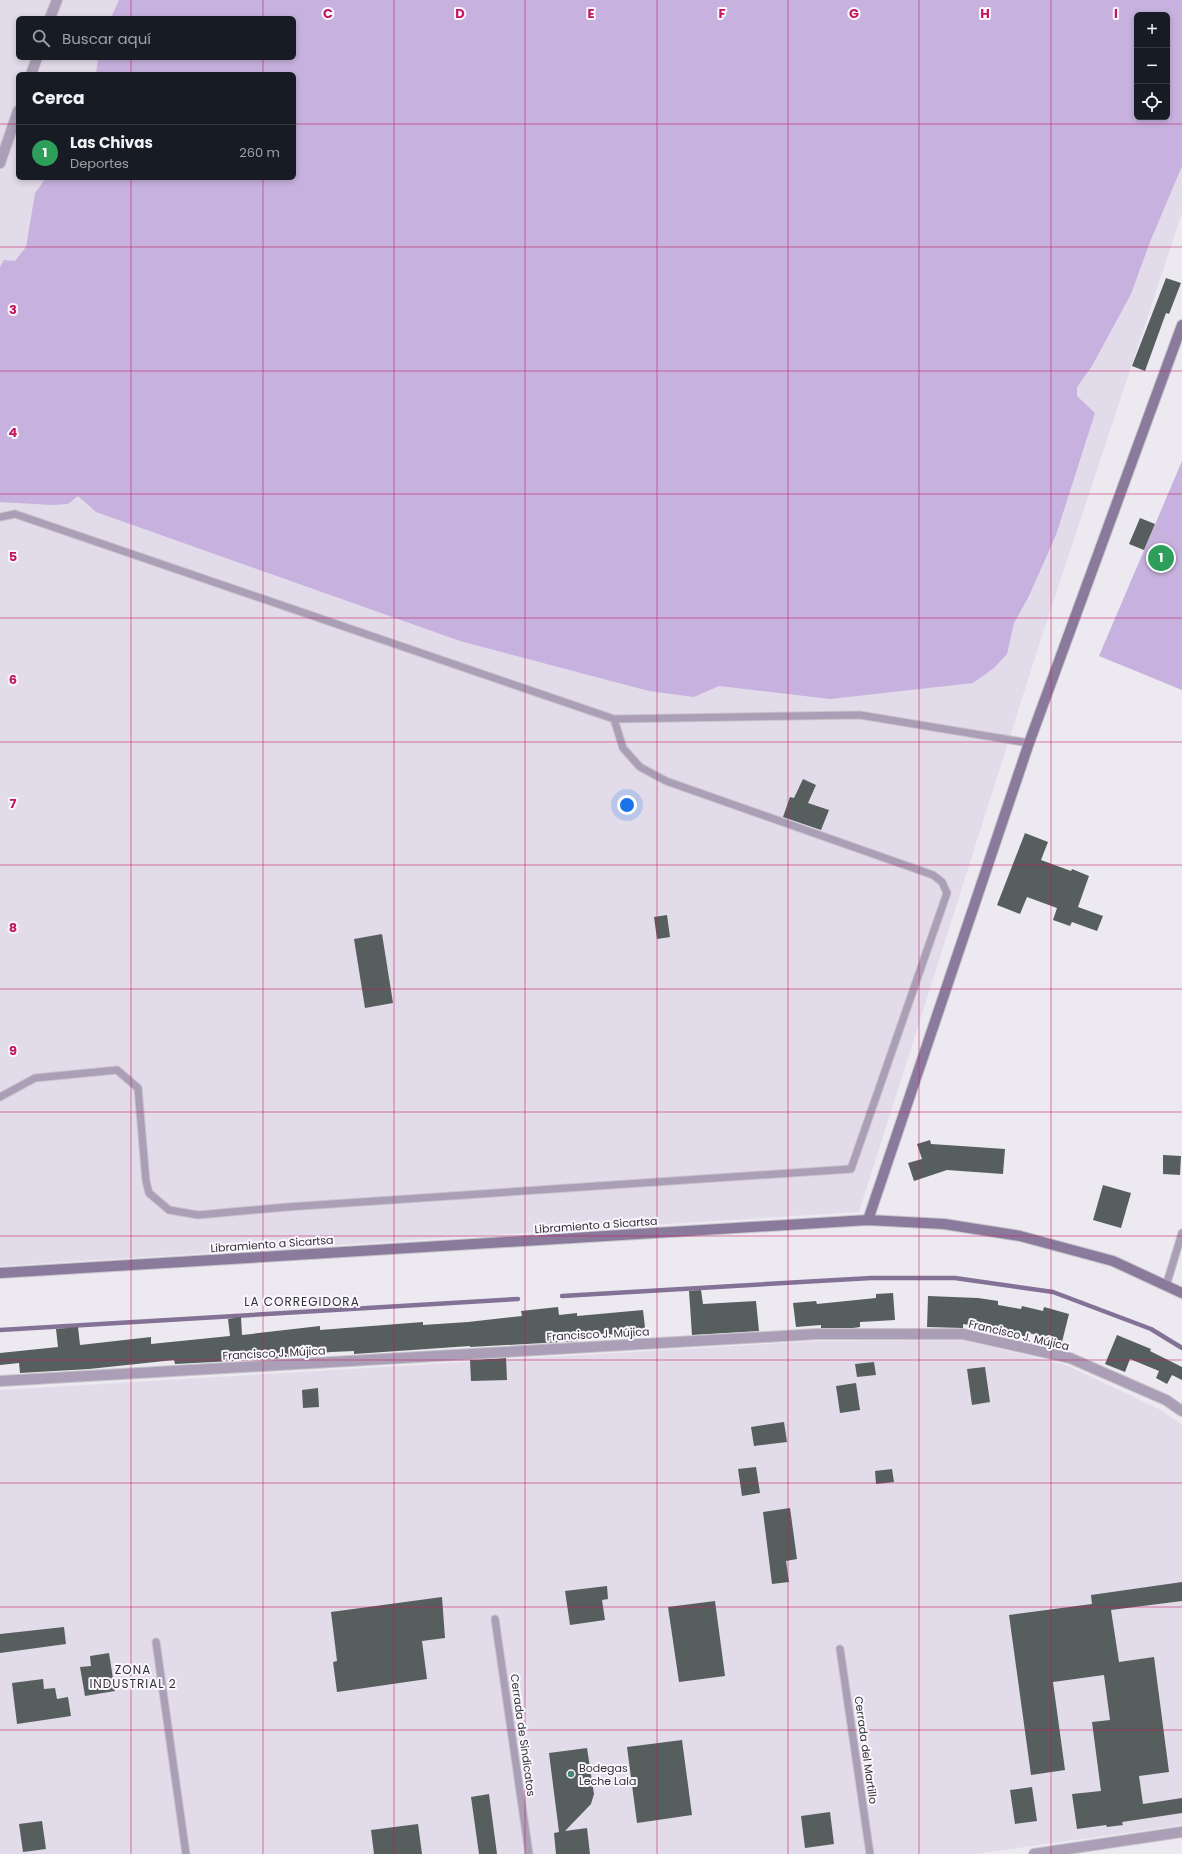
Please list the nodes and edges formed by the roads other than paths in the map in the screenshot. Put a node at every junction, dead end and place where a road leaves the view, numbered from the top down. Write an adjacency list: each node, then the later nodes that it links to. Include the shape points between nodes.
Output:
1 (57, 0): 2 (street)
2 (51, 16)
3 (35, 60): 4 (street)
4 (32, 72)
5 (16, 117): 6 (street)
6 (0, 163)
7 (1182, 325): 10 (main road)
8 (0, 518): 9 (lane, via 15,514)
9 (614, 719): 10 (lane, via 860,715); 11 (lane, via 622,748 640,767 666,781 934,875 942,882 948,893 851,1169 198,1215 169,1210 149,1193 138,1088 117,1070 35,1078)
10 (1029, 743): 12 (main road)
11 (0, 1097)
12 (868, 1220): 14 (main road, Libramiento a Sicartsa); 15 (main road, Libramiento a Sicartsa, via 944,1224 1020,1236 1113,1261)
13 (1182, 1233): 15 (lane)
14 (0, 1273)
15 (1166, 1286): 16 (main road, Libramiento a Sicartsa)
16 (1182, 1293)
17 (0, 1381): 18 (street, Francisco J. Mújica, via 817,1334 963,1334 1070,1358 1166,1400)
18 (1182, 1411)
19 (495, 1619): 25 (lane, Cerrada de Sindicatos)
20 (156, 1642): 24 (lane)
21 (840, 1649): 26 (lane, Cerrada del Martillo)
22 (1182, 1832): 23 (street)
23 (1085, 1850): 27 (street)
24 (186, 1854)
25 (528, 1854)
26 (870, 1854)
27 (1034, 1854)

